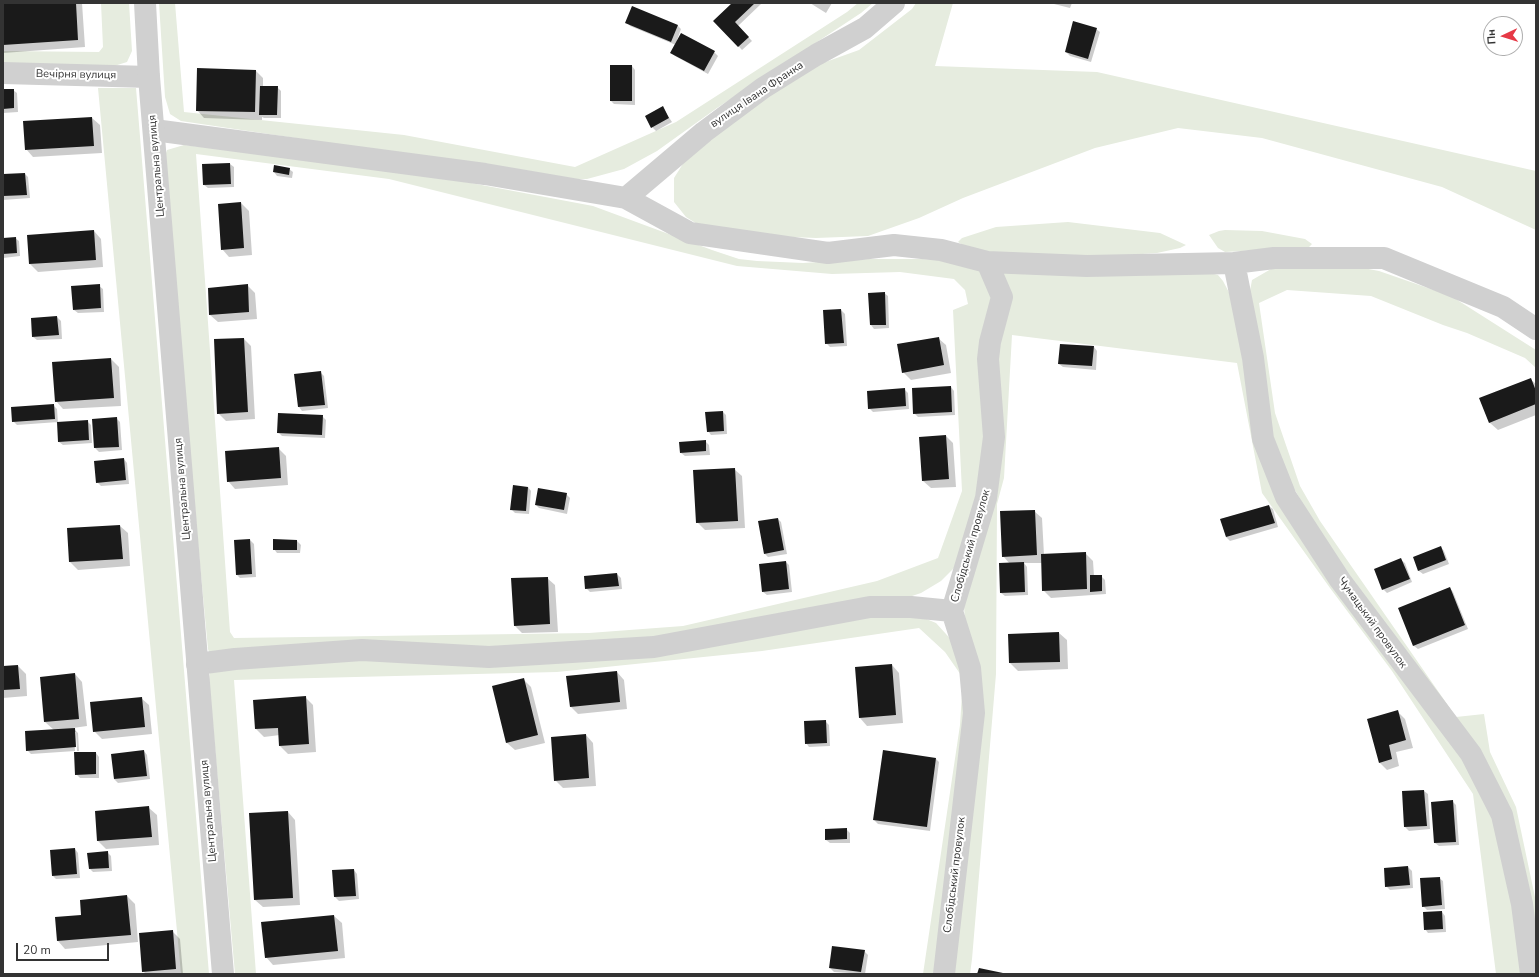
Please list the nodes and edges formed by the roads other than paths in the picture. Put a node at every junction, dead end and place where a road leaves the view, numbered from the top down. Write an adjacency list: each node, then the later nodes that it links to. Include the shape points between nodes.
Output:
1 (145, 3): 4 (street, Центральна вулиця)
2 (894, 3): 6 (street, вулиця Івана Франка, via 865,28 763,88 704,132)
3 (3, 73): 4 (street, Вечірня вулиця)
4 (149, 77): 5 (street, Центральна вулиця)
5 (154, 130): 6 (street, via 485,174); 11 (street, Центральна вулиця)
6 (626, 198): 7 (street, via 690,233 828,253 894,245 941,250)
7 (987, 262): 8 (street, via 1088,266); 10 (street, Слобідський провулок, via 1002,297 988,359 994,437 992,466 986,498)
8 (1234, 263): 9 (street, via 1274,258 1384,258 1503,307); 14 (street, Чумацький провулок, via 1253,358 1263,439 1283,490 1340,580 1471,754 1478,767 1502,815 1522,904)
9 (1536, 329)
10 (952, 611): 11 (street, via 870,607 654,647 489,657 362,650); 13 (street, Слобідський провулок, via 970,668 974,713)
11 (197, 664): 12 (street, Центральна вулиця)
12 (223, 974)
13 (944, 974)
14 (1531, 974)

